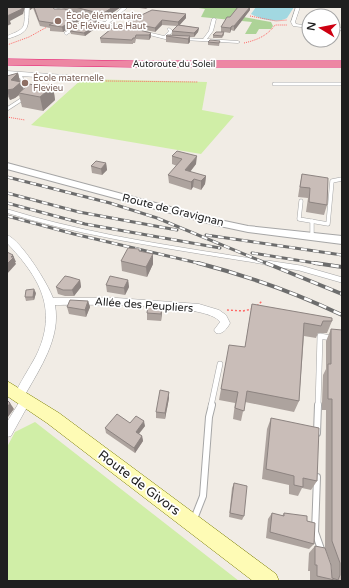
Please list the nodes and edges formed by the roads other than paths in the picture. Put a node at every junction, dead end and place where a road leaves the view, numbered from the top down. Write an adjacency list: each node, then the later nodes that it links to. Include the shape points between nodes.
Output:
1 (27, 7): 11 (street, via 26,28)
2 (48, 7): 5 (street)
3 (126, 7): 7 (street)
4 (298, 7): 8 (street, via 293,22)
5 (88, 19): 7 (street); 10 (street)
6 (214, 19): 13 (street)
7 (106, 23): 12 (street)
8 (301, 26)
9 (169, 29): 12 (street, via 171,31)
10 (66, 34)
11 (7, 38)
12 (165, 38): 13 (street)
13 (205, 40): 14 (street)
14 (238, 42)
15 (342, 60): 18 (highway)
16 (7, 62): 18 (highway, Autoroute du Soleil)
17 (342, 64): 18 (highway, Autoroute du Soleil)
18 (269, 65)
19 (342, 70): 20 (highway, Autoroute du Soleil)
20 (8, 71): 21 (street); 24 (lane, via 21,77)
21 (79, 78)
22 (274, 84): 23 (lane)
23 (342, 84)
24 (25, 88)
25 (28, 94): 26 (lane)
26 (7, 109)
27 (7, 166): 32 (street, Route de Gravignan, via 215,222)
28 (342, 179): 31 (lane, via 332,181 328,224)
29 (301, 201): 31 (lane, via 299,219)
30 (7, 211): 35 (lane, via 106,237 300,268)
31 (312, 221): 32 (lane)
32 (312, 237): 34 (street, Route de Gravignan)
33 (7, 238): 36 (street, via 29,263 48,293)
34 (342, 240)
35 (342, 280)
36 (49, 302): 37 (street, Allée des Peupliers, via 117,301 199,308 223,318 225,323); 40 (street, via 52,316 49,335)
37 (219, 330)
38 (342, 340): 42 (lane, via 320,336)
39 (220, 364): 44 (lane, via 209,417 203,496)
40 (17, 394): 41 (street); 44 (main road, Route de Givors)
41 (7, 432)
42 (317, 438)
43 (317, 469): 45 (lane, via 315,532)
44 (192, 522): 46 (main road, Route de Givors)
45 (324, 557)
46 (269, 581)

